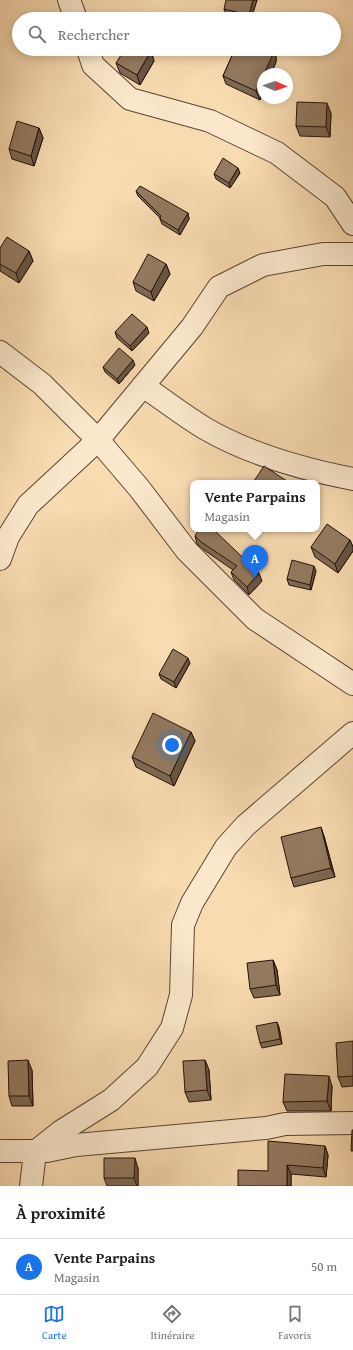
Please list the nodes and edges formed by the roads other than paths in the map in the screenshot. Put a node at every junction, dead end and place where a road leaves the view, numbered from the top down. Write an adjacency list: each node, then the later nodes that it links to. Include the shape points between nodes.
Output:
1 (69, 0): 2 (street)
2 (73, 12)
3 (90, 56): 4 (street, via 93,64 130,99 210,121 277,153 335,197)
4 (353, 224)
5 (353, 254): 7 (street, via 323,254 263,265 220,287 192,327)
6 (0, 352): 8 (street, via 42,384)
7 (143, 386): 8 (street); 9 (street, via 206,429 256,454)
8 (98, 440): 10 (street, via 28,505 8,538); 11 (street, via 139,488 186,551 255,619)
9 (353, 479)
10 (0, 559)
11 (353, 684)
12 (353, 733): 15 (street, via 246,825 226,846 192,903 183,925 181,996 172,1028 147,1067 111,1100 60,1132)
13 (353, 1123): 15 (street, via 285,1124 266,1128 76,1145)
14 (0, 1151): 15 (street)
15 (36, 1152): 16 (street)
16 (31, 1186)

